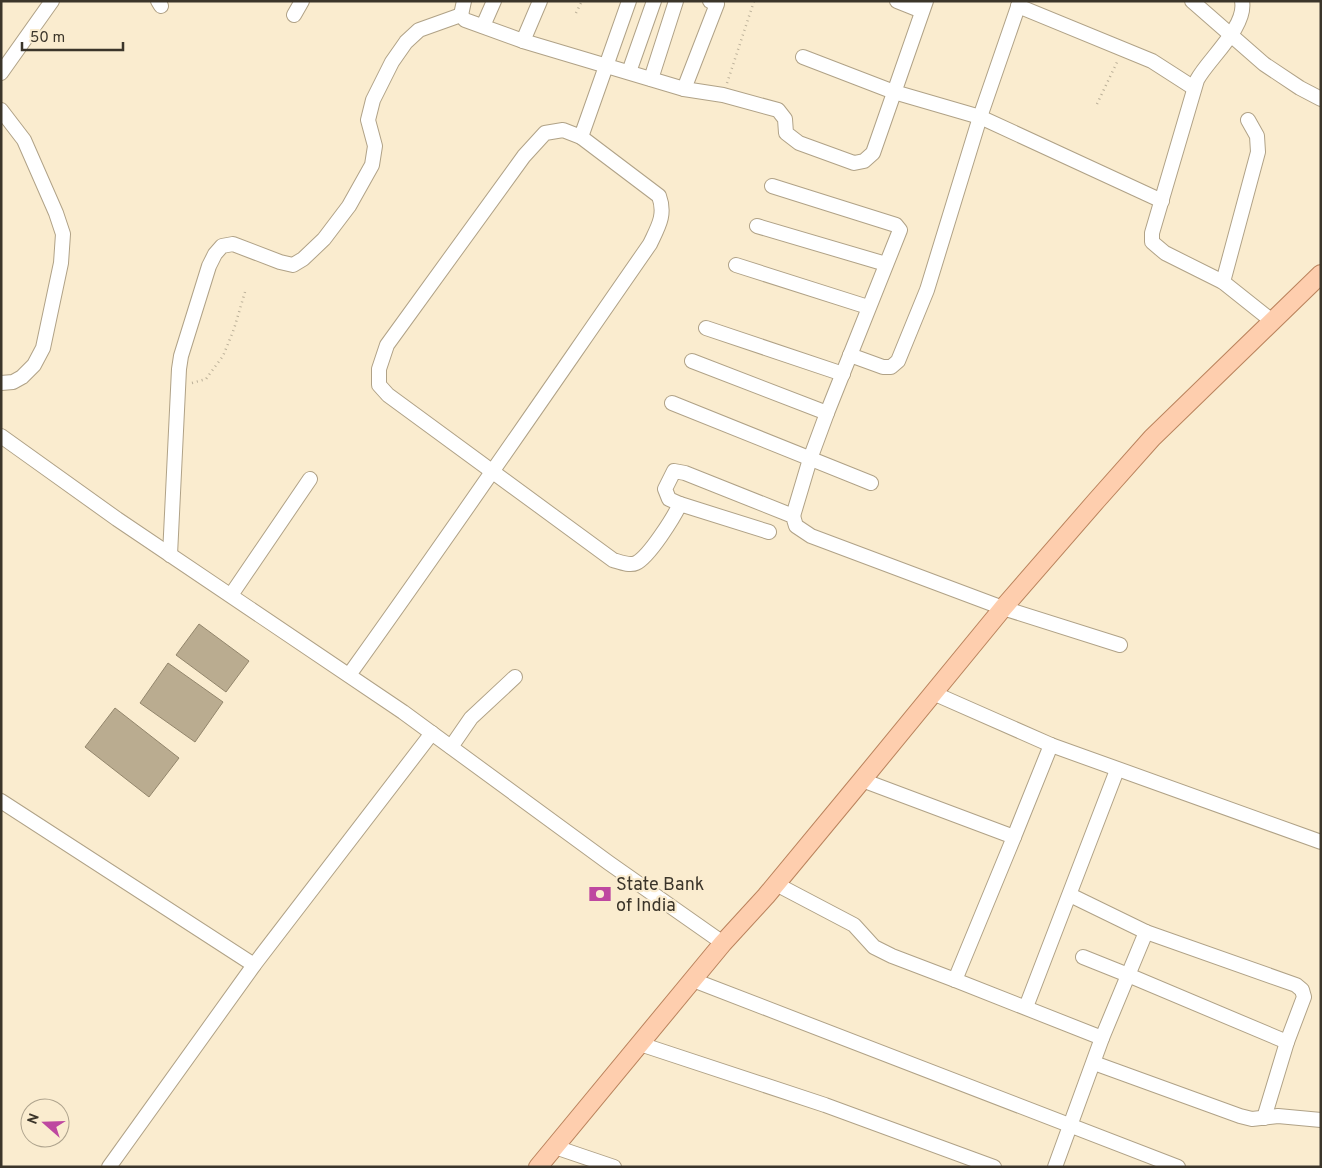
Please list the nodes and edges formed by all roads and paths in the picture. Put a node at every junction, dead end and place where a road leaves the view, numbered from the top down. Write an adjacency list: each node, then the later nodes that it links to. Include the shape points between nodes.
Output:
1 (52, 1): 26 (street)
2 (302, 1): 18 (street)
3 (494, 1): 19 (street)
4 (540, 1): 21 (street)
5 (582, 1): 17 (path)
6 (629, 1): 24 (street)
7 (654, 1): 25 (street)
8 (676, 1): 27 (street)
9 (754, 1): 32 (path)
10 (897, 1): 15 (street)
11 (1192, 1): 20 (street)
12 (1242, 1): 20 (street, via 1239,21)
13 (715, 2): 29 (street)
14 (1019, 4): 22 (street); 35 (street)
15 (924, 6): 30 (street)
16 (463, 8): 19 (street, via 465,20); 53 (street, via 420,30 406,42 392,62 373,100 368,120 375,146 372,165 349,206 310,253 294,265 232,244 222,246 210,266 181,356)
17 (576, 12)
18 (294, 16)
19 (483, 26): 21 (street)
20 (1230, 35): 28 (street, via 1202,70); 31 (street, via 1264,64)
21 (523, 41): 24 (street)
22 (1123, 49): 28 (street, via 1152,61); 33 (path)
23 (803, 57): 30 (street)
24 (607, 65): 25 (street); 37 (street)
25 (630, 72): 27 (street)
26 (1, 73)
27 (651, 79): 29 (street)
28 (1194, 88): 39 (street)
29 (684, 89): 32 (street)
30 (894, 92): 32 (street, via 873,153 864,162 854,163 790,137 786,133 785,119 778,110); 35 (street)
31 (1310, 93)
32 (723, 95)
33 (1097, 104)
34 (1, 110): 52 (street, via 24,140 63,234 61,262 43,348 34,365 22,377 14,382)
35 (980, 118): 39 (street); 49 (street, via 927,290 898,361 891,367 883,367)
36 (1248, 120): 44 (street, via 1257,136 1258,152)
37 (581, 137): 58 (street, via 659,196 663,206 661,221 650,244); 58 (street, via 562,130 546,133 524,156 387,345 379,369 379,385 388,395)
38 (772, 186): 41 (street, via 896,225 900,230)
39 (1162, 201): 44 (street, via 1152,242 1165,253)
40 (757, 226): 41 (street)
41 (886, 264): 46 (street)
42 (736, 265): 46 (street)
43 (1321, 274): 47 (main road)
44 (1223, 282): 47 (street)
45 (245, 292): 53 (path, via 223,356 206,379)
46 (868, 307): 49 (street)
47 (1272, 321): 66 (main road, via 1152,438)
48 (706, 328): 51 (street)
49 (850, 355): 51 (street)
50 (692, 361): 55 (street)
51 (843, 374): 55 (street)
52 (1, 383)
53 (178, 387): 64 (street)
54 (672, 403): 57 (street)
55 (827, 413): 57 (street)
56 (1, 436): 64 (street)
57 (810, 459): 60 (street); 62 (street)
58 (492, 471): 61 (street, via 614,560 624,563 635,564 645,557); 68 (street)
59 (310, 479): 65 (street)
60 (871, 483)
61 (680, 504): 62 (street, via 669,499 665,489 674,471); 63 (street)
62 (793, 516): 66 (street, via 796,526 811,536)
63 (769, 532)
64 (170, 556): 65 (street)
65 (231, 595): 68 (street)
66 (1003, 608): 67 (street); 70 (main road)
67 (1120, 645)
68 (349, 675): 71 (street)
69 (515, 677): 73 (street, via 471,718)
70 (933, 693): 72 (street); 75 (main road)
71 (432, 734): 73 (street); 84 (street)
72 (1051, 746): 74 (street); 77 (street)
73 (451, 747): 82 (street)
74 (1118, 770): 78 (street); 80 (street)
75 (862, 780): 77 (street); 79 (main road)
76 (1, 801): 84 (street)
77 (1014, 837): 87 (street)
78 (1321, 842)
79 (776, 884): 82 (main road); 87 (street, via 854,925 874,947)
80 (1070, 895): 81 (street); 88 (street)
81 (1146, 932): 85 (street); 90 (street, via 1296,985 1304,997)
82 (723, 943): 86 (main road)
83 (1083, 957): 85 (street)
84 (254, 965): 97 (street)
85 (1128, 975): 89 (street); 90 (street)
86 (693, 980): 91 (main road); 95 (street)
87 (955, 980): 88 (street)
88 (1026, 1007): 89 (street)
89 (1102, 1038): 92 (street)
90 (1287, 1042): 93 (street)
91 (640, 1044): 96 (main road); 100 (street, via 825,1105)
92 (1094, 1063): 93 (street, via 1240,1116); 95 (street)
93 (1264, 1118): 94 (street)
94 (1321, 1120)
95 (1070, 1125): 101 (street); 102 (street)
96 (555, 1147): 98 (main road); 99 (street)
97 (109, 1167)
98 (538, 1167)
99 (614, 1167)
100 (994, 1167)
101 (1055, 1167)
102 (1178, 1167)

